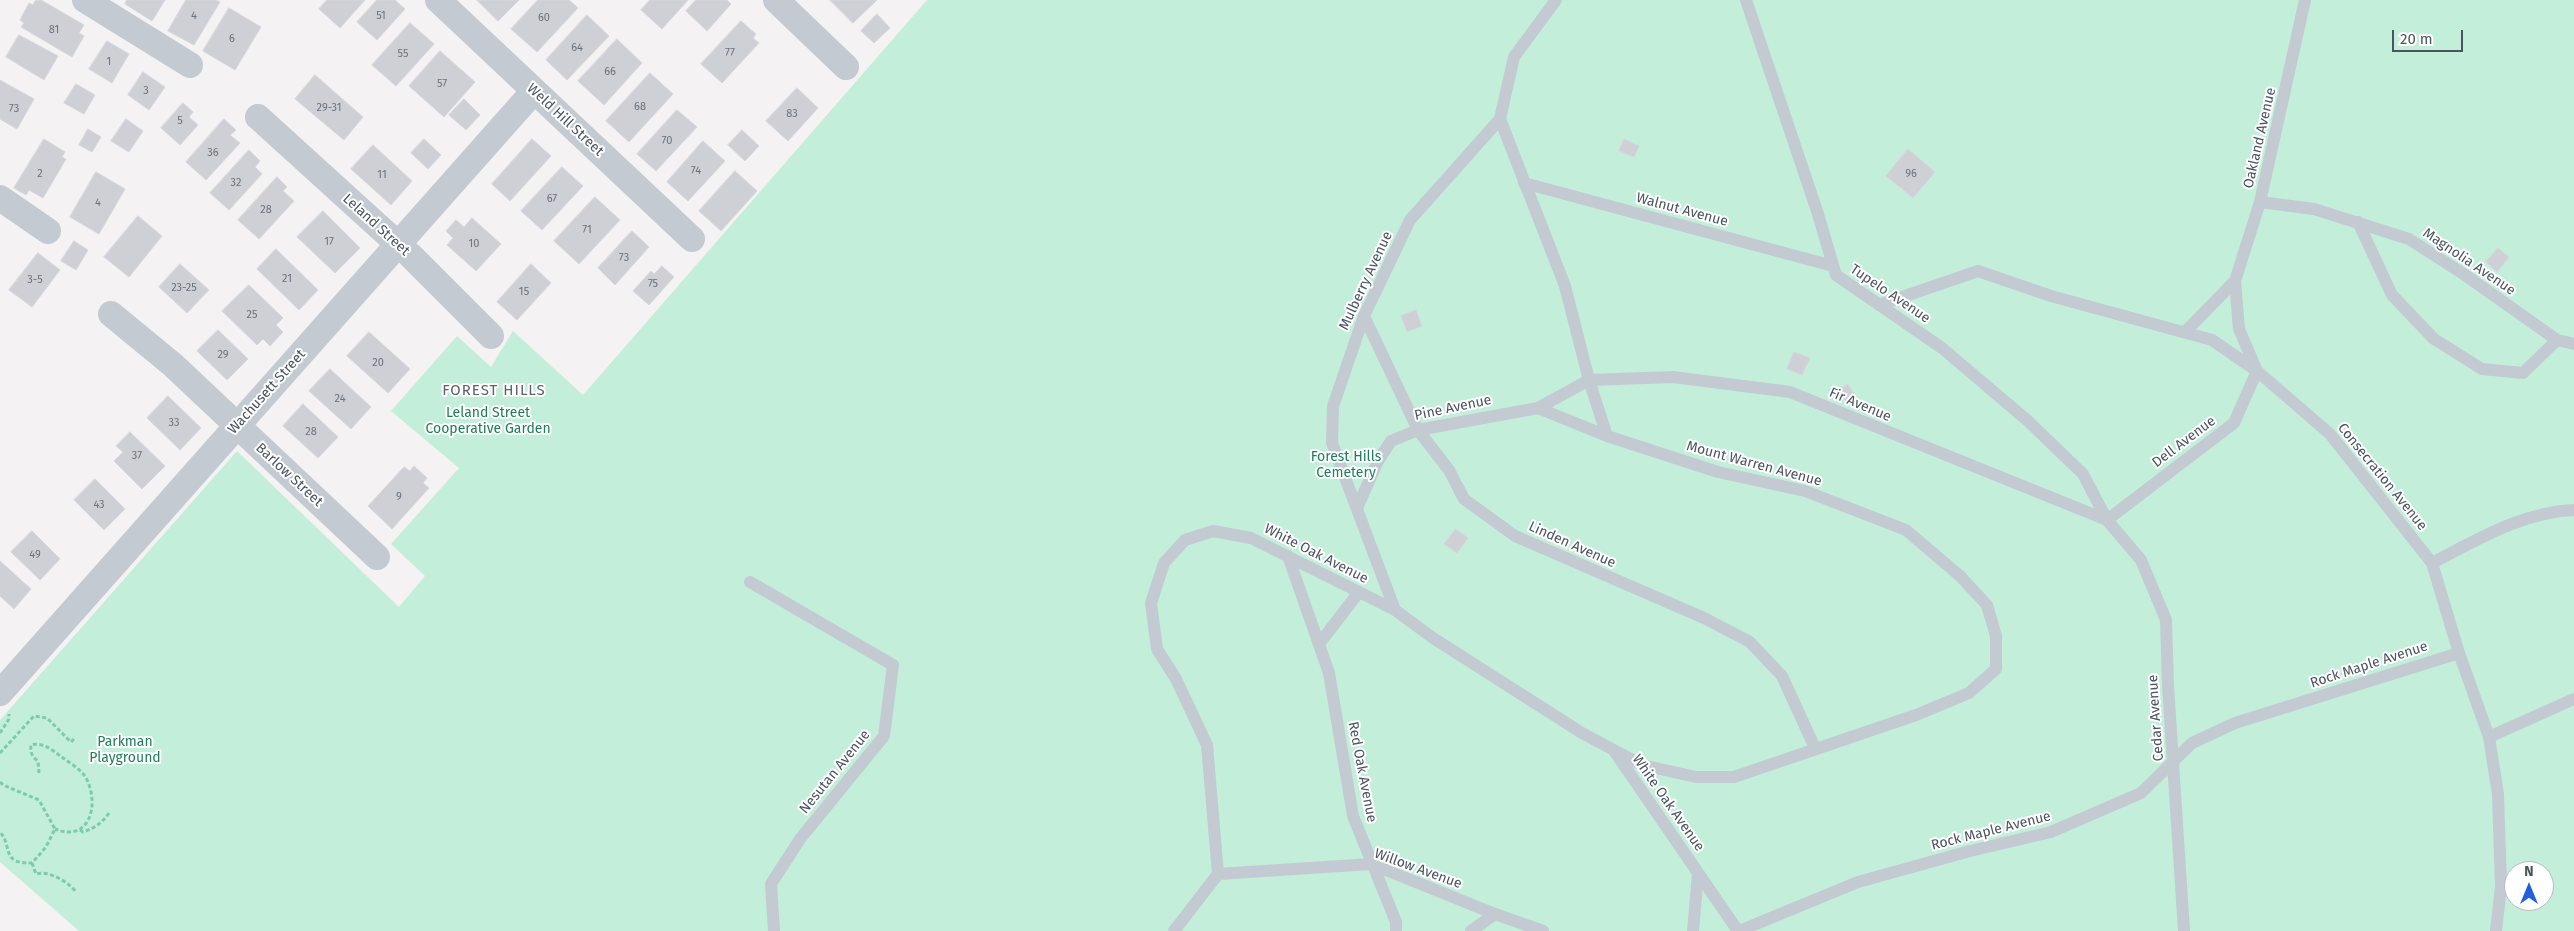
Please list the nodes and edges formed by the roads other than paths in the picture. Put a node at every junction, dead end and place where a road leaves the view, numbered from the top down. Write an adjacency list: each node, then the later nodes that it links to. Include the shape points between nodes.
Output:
1 (85, 0): 7 (street)
2 (438, 0): 9 (street, Weld Hill Street)
3 (776, 0): 8 (street)
4 (1556, 0): 11 (lane, Mulberry Avenue, via 1514,57)
5 (1746, 0): 19 (lane, Tupelo Avenue)
6 (2306, 0): 14 (lane, Oakland Avenue)
7 (190, 65)
8 (846, 67)
9 (534, 92): 17 (street, Weld Hill Street); 18 (street, Wachusett Street)
10 (258, 117): 18 (street, Leland Street)
11 (1500, 119): 12 (lane); 23 (lane, Mulberry Avenue, via 1410,220)
12 (1524, 183): 19 (lane, Walnut Avenue); 29 (lane, via 1565,286)
13 (0, 198): 16 (street)
14 (2260, 202): 15 (lane, Magnolia Avenue, via 2314,209); 20 (lane, Oakland Avenue)
15 (2358, 222): 26 (lane, Magnolia Avenue, via 2410,239); 26 (lane, via 2392,295 2434,339 2482,370 2523,373)
16 (48, 232)
17 (692, 239)
18 (398, 244): 25 (street, Leland Street); 31 (street, Wachusett Street)
19 (1833, 266): 21 (lane, Tupelo Avenue, via 1836,275)
20 (2235, 281): 24 (lane, Oakland Avenue); 28 (lane, Oakland Avenue, via 2239,328)
21 (1879, 305): 24 (lane, Consecration Avenue, via 1978,271 2051,296); 36 (lane, Tupelo Avenue, via 1942,348 2028,421 2083,474)
22 (111, 314): 31 (street, Barlow Street)
23 (1364, 316): 32 (lane, Linden Avenue); 34 (lane, Mulberry Avenue, via 1334,406 1332,443)
24 (2185, 332): 28 (lane, Consecration Avenue, via 2212,340)
25 (491, 336)
26 (2557, 340): 27 (lane, Magnolia Avenue)
27 (2574, 344)
28 (2257, 371): 36 (lane, Dell Avenue, via 2234,422); 39 (lane, Consecration Avenue, via 2330,434)
29 (1589, 380): 30 (lane, Pine Avenue); 33 (lane); 36 (lane, Fir Avenue, via 1673,377 1790,392)
30 (1538, 408): 32 (lane, Pine Avenue); 33 (lane)
31 (237, 426): 38 (street, Barlow Street); 46 (street, Wachusett Street)
32 (1418, 430): 34 (lane, Pine Avenue, via 1391,441); 48 (lane, Linden Avenue, via 1449,470 1464,499 1515,536 1704,618 1750,642 1782,676)
33 (1607, 436): 48 (lane, Mount Warren Avenue, via 1718,472 1805,491 1906,530 1960,576 1987,605 1996,636 1996,669 1969,693 1916,715)
34 (1357, 508): 42 (lane, Mulberry Avenue)
35 (2574, 510): 39 (lane, via 2502,526)
36 (2107, 520): 50 (lane, Cedar Avenue, via 2141,560 2166,620)
37 (1288, 556): 41 (lane, White Oak Avenue); 43 (lane, Red Oak Avenue); 54 (lane, White Oak Avenue, via 1251,538 1213,532 1185,540 1164,563 1151,603 1157,649 1176,679 1207,745)
38 (377, 557)
39 (2432, 563): 44 (lane, Consecration Avenue)
40 (750, 582): 56 (lane, Nesutan Avenue, via 893,665 884,736 800,838 771,884)
41 (1359, 592): 42 (lane, White Oak Avenue); 43 (lane)
42 (1395, 610): 49 (lane, White Oak Avenue, via 1449,649)
43 (1318, 644): 52 (lane, Red Oak Avenue, via 1329,673 1353,816)
44 (2459, 653): 47 (lane, Consecration Avenue); 50 (lane, Rock Maple Avenue, via 2235,723 2192,743)
45 (2574, 699): 47 (lane)
46 (3, 702)
47 (2489, 737): 64 (lane, Consecration Avenue, via 2498,794 2501,886)
48 (1815, 748): 51 (lane, Mount Warren Avenue, via 1734,777)
49 (1612, 749): 51 (lane, White Oak Avenue, via 1642,765); 53 (lane, White Oak Avenue)
50 (2174, 760): 62 (lane, Rock Maple Avenue, via 2141,793 2051,832 1858,882); 63 (lane, Cedar Avenue)
51 (1696, 777)
52 (1370, 864): 54 (lane, Willow Avenue); 55 (lane, Willow Avenue); 58 (lane, Red Oak Avenue, via 1396,922)
53 (1698, 873): 61 (lane, White Oak Avenue); 62 (lane, White Oak Avenue)
54 (1218, 874): 57 (lane)
55 (1495, 914): 59 (lane); 60 (lane, Willow Avenue)
56 (774, 931)
57 (1174, 931)
58 (1396, 931)
59 (1471, 931)
60 (1543, 931)
61 (1693, 931)
62 (1739, 931)
63 (2184, 931)
64 (2496, 931)

